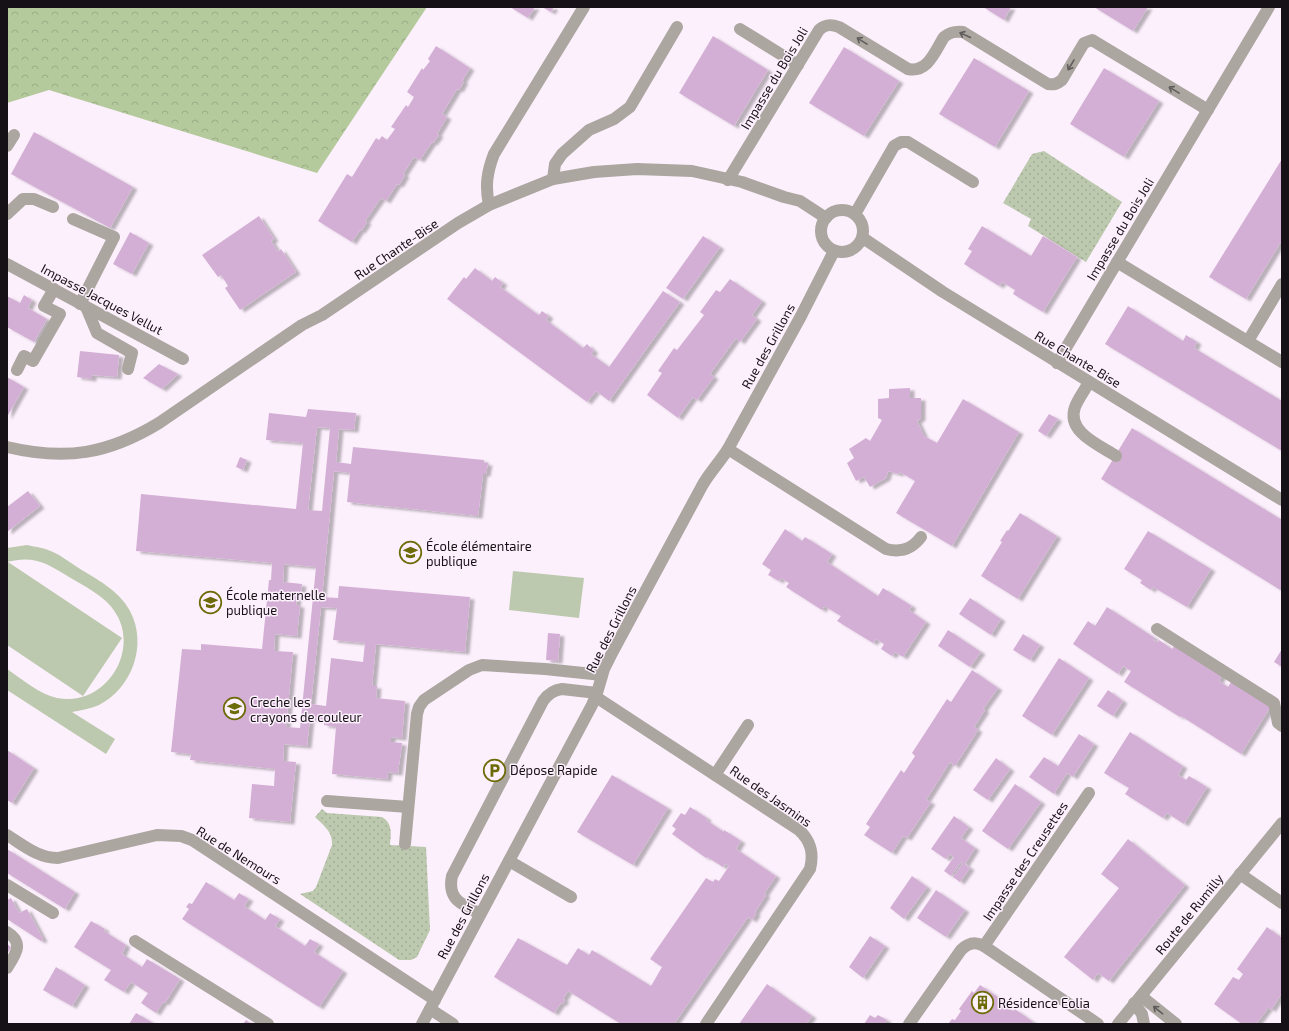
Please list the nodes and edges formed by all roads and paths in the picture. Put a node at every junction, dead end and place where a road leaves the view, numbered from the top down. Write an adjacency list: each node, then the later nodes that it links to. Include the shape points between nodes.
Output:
1 (584, 7): 12 (street, via 494,154 486,185)
2 (1269, 7): 6 (street, Impasse du Bois Joli)
3 (677, 27): 9 (street, via 630,106 614,119 589,130 562,154 555,164)
4 (740, 29): 5 (street)
5 (798, 65): 6 (street, Impasse du Bois Joli, one-way to 5, via 1092,40 1084,44 1062,80 1052,85 963,32 944,37 927,64 913,70 839,27 828,25 819,30); 10 (street, Impasse du Bois Joli)
6 (1208, 110): 20 (street, Impasse du Bois Joli)
7 (14, 135): 8 (street)
8 (7, 146)
9 (553, 179): 10 (street, Rue Chante-Bise, via 594,172 637,169 692,171); 12 (street, Rue Chante-Bise)
10 (728, 180): 16 (street, Rue Chante-Bise, via 800,201)
11 (973, 182): 15 (street, via 908,142 901,142 894,146)
12 (490, 205): 32 (street, Rue Chante-Bise, via 458,223 322,316 302,325 141,434 121,443 80,454 49,454)
13 (53, 207): 14 (street, via 34,199 23,199)
14 (7, 214)
15 (855, 214): 16 (street, via 837,210); 18 (street, via 863,225)
16 (826, 218): 19 (street, via 822,224 822,239 825,245)
17 (73, 219): 24 (street, via 114,237)
18 (863, 238): 19 (street, via 853,250 846,253); 28 (street, Rue Chante-Bise, via 943,292)
19 (834, 251): 33 (street, Rue des Grillons)
20 (1117, 262): 25 (street); 28 (street, Impasse du Bois Joli)
21 (7, 264): 23 (street, Impasse Jacques Vellut)
22 (1282, 284): 25 (street)
23 (54, 289): 24 (street, Impasse Jacques Vellut); 29 (street, via 44,306 60,314 33,361 24,356)
24 (83, 305): 26 (street, Impasse Jacques Vellut); 30 (street, via 97,333 132,353)
25 (1248, 341): 27 (street)
26 (183, 359)
27 (1281, 359)
28 (1057, 363): 31 (street, Rue Chante-Bise)
29 (17, 370)
30 (128, 370)
31 (1089, 382): 34 (street, via 1075,407 1075,422 1082,435); 35 (street, Rue Chante-Bise)
32 (7, 448)
33 (728, 448): 36 (street, via 886,548 893,551 905,550); 38 (street, Rue des Grillons, via 702,486)
34 (1116, 456)
35 (1282, 500)
36 (921, 537)
37 (1158, 629): 41 (street, via 1274,703 1278,723)
38 (602, 675): 39 (street, Rue des Grillons); 45 (street, via 482,665 469,670 424,700 417,710)
39 (597, 695): 42 (street, Rue des Jasmins); 49 (street, Rue des Grillons); 55 (street, via 562,689 551,692 544,701 452,876 451,890 457,901)
40 (748, 725): 42 (street)
41 (1282, 726)
42 (715, 775): 65 (street, Rue des Jasmins, via 805,835 810,842 812,860 805,877)
43 (1090, 793): 58 (street, Impasse des Creusettes)
44 (327, 801): 45 (street)
45 (408, 807): 48 (street)
46 (1282, 823): 50 (street, Route de Rumilly)
47 (7, 835): 61 (street, Rue de Nemours, via 37,854 50,858 157,836 181,836 192,840)
48 (405, 844)
49 (509, 861): 52 (street); 55 (street, Rue des Grillons)
50 (1240, 874): 53 (street); 60 (street, Route de Rumilly)
51 (7, 885): 54 (street)
52 (571, 897)
53 (1282, 904)
54 (53, 913)
55 (480, 914): 61 (street, Rue des Grillons)
56 (7, 932): 59 (street, via 14,938 17,946 16,954)
57 (135, 941): 62 (street)
58 (984, 946): 66 (street, via 972,943 961,950); 67 (street)
59 (7, 968)
60 (1137, 1000): 68 (street, Route de Rumilly); 69 (street); 70 (street, one-way to 60)
61 (432, 1004): 63 (street, Rue des Grillons); 64 (street)
62 (268, 1024)
63 (422, 1024)
64 (453, 1024)
65 (706, 1024)
66 (909, 1024)
67 (1098, 1024)
68 (1118, 1024)
69 (1144, 1024)
70 (1176, 1024)

